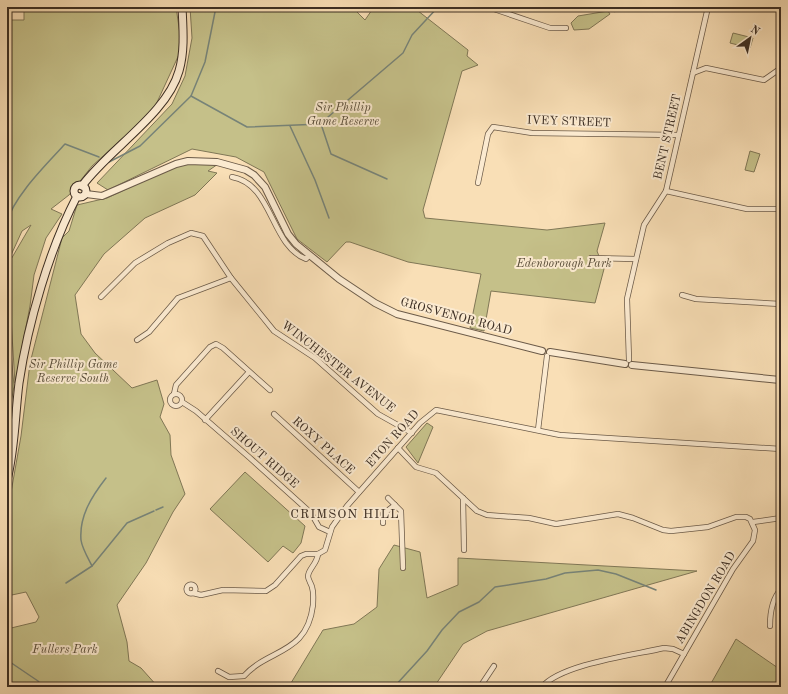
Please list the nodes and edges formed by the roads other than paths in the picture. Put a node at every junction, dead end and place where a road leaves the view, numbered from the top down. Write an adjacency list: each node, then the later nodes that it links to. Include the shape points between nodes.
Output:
1 (182, 7): 10 (main road, via 182,58 171,90 144,122 92,172)
2 (488, 7): 4 (street, via 550,28)
3 (708, 7): 6 (street, BENT STREET)
4 (566, 28)
5 (781, 68): 6 (street, via 764,80 706,68)
6 (693, 73): 7 (street, BENT STREET)
7 (678, 135): 9 (street, IVEY STREET, via 532,133 493,127 488,134); 11 (street, BENT STREET)
8 (232, 177): 15 (street, GROSVENOR ROAD, via 246,180 269,212 286,243 306,259)
9 (478, 182)
10 (82, 186): 12 (main road); 13 (main road, via 76,186 74,189)
11 (666, 191): 14 (street, via 747,210); 17 (street, BENT STREET, via 644,225)
12 (86, 194): 13 (main road, via 82,197); 15 (street, GROSVENOR ROAD, via 102,196 188,160 228,164 246,170 260,180 288,234)
13 (76, 196): 36 (main road, via 61,226 42,282 29,335)
14 (781, 209)
15 (309, 256): 23 (street, GROSVENOR ROAD, via 375,303 398,314)
16 (591, 258): 17 (street)
17 (636, 259): 24 (street, BENT STREET, via 627,299)
18 (231, 278): 20 (street, WINCHESTER AVENUE, via 203,236 191,233 135,262); 22 (street, via 178,298 148,332); 33 (street, WINCHESTER AVENUE, via 274,330 315,358 378,414)
19 (682, 295): 21 (street, via 696,299)
20 (101, 297)
21 (781, 304)
22 (137, 340)
23 (546, 353): 24 (street, GROSVENOR ROAD); 32 (street)
24 (629, 363): 26 (street, GROSVENOR ROAD)
25 (249, 372): 27 (street); 28 (street, via 221,346 213,344 176,384); 31 (street)
26 (781, 380)
27 (270, 390)
28 (174, 394): 29 (street, via 180,396); 29 (street, via 170,398 171,404 176,406)
29 (182, 402): 31 (street, SHOUT RIDGE)
30 (274, 414): 37 (street, ROXY PLACE)
31 (205, 420): 44 (street, SHOUT RIDGE, via 310,512 320,527)
32 (538, 430): 33 (street, ETON ROAD, via 439,410 431,413); 35 (street, ETON ROAD, via 560,435)
33 (412, 433): 34 (street, ETON ROAD)
34 (398, 448): 37 (street, ETON ROAD); 39 (street, via 416,467 436,473)
35 (781, 450)
36 (7, 480)
37 (359, 492): 44 (street, ETON ROAD, via 338,517)
38 (388, 498): 40 (street)
39 (463, 498): 42 (street, via 482,514 529,518 556,524 618,514 671,532 708,528 741,516); 45 (street)
40 (395, 505): 43 (street, via 383,514); 47 (street, via 401,511)
41 (781, 518): 42 (street)
42 (753, 522): 51 (street, ABINGDON ROAD, via 753,541 733,569)
43 (383, 523)
44 (330, 532): 46 (street, ETON ROAD, via 325,550)
45 (464, 550)
46 (318, 554): 49 (street, via 301,556 275,585 266,591 223,590 201,595); 53 (street, ETON ROAD, via 316,563 308,575 313,594 312,613 299,639 287,650 253,667 244,676 229,677)
47 (403, 568)
48 (781, 589): 50 (street, via 770,615)
49 (193, 593)
50 (770, 626)
51 (684, 654): 55 (street, via 664,648 595,664 562,673); 56 (street, ABINGDON ROAD)
52 (494, 666): 54 (street)
53 (218, 671)
54 (480, 687)
55 (542, 687)
56 (665, 687)

